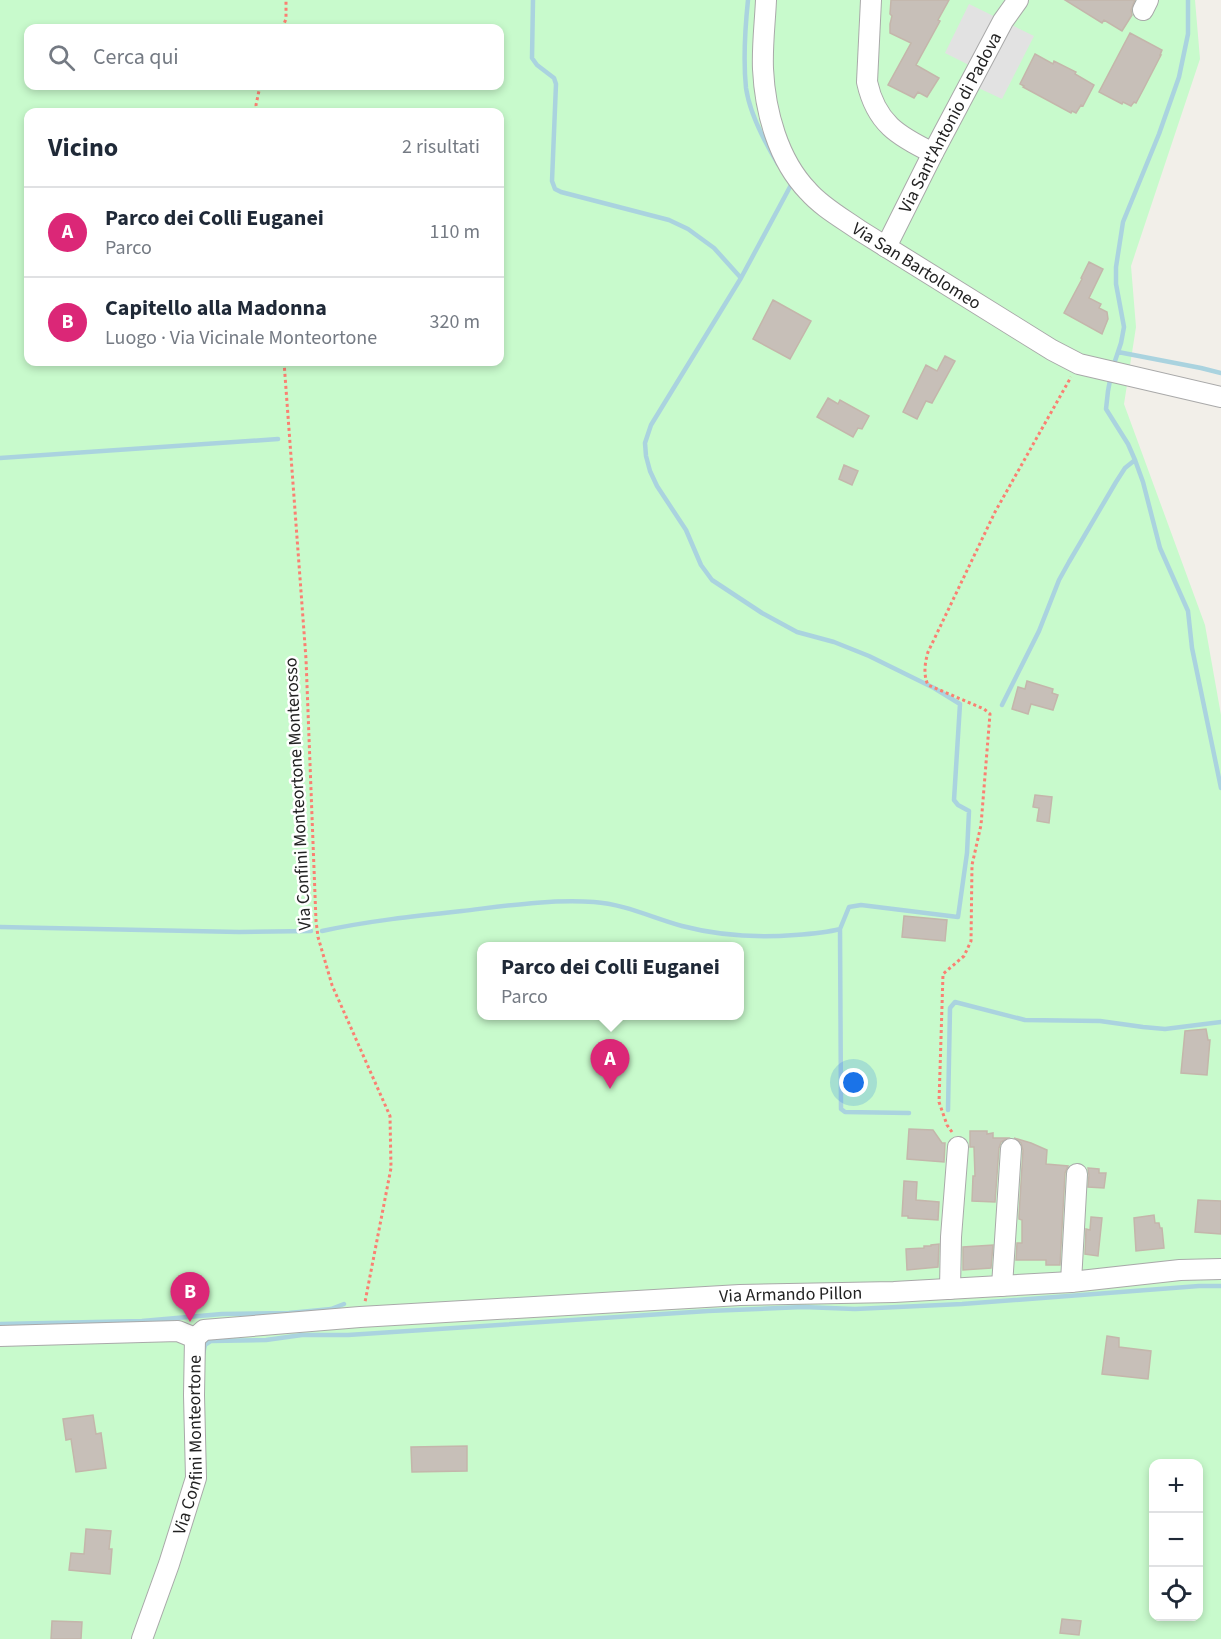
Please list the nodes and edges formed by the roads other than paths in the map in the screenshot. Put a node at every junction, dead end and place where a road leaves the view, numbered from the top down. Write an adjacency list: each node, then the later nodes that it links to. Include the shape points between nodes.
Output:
1 (766, 0): 5 (street, Via San Bartolomeo, via 762,68 766,99 781,149 807,191)
2 (870, 0): 4 (street, via 870,96 892,130)
3 (1018, 0): 4 (street, Via Sant'Antonio di Padova)
4 (933, 153): 5 (street, Via Sant'Antonio di Padova)
5 (886, 247): 6 (street, Via San Bartolomeo, via 1078,364)
6 (1221, 397)
7 (958, 1147): 13 (street)
8 (1011, 1149): 12 (street)
9 (1077, 1174): 11 (street)
10 (1221, 1269): 11 (street, Via Armando Pillon)
11 (1071, 1282): 12 (street, Via Armando Pillon)
12 (1002, 1286): 13 (street, Via Armando Pillon)
13 (950, 1289): 14 (street, Via Armando Pillon, via 740,1295)
14 (360, 1317): 16 (street, Via Confini Monteortone, via 204,1330)
15 (0, 1336): 16 (street, via 178,1331)
16 (195, 1338): 17 (street, Via Confini Monteortone, via 196,1478)
17 (142, 1639)

